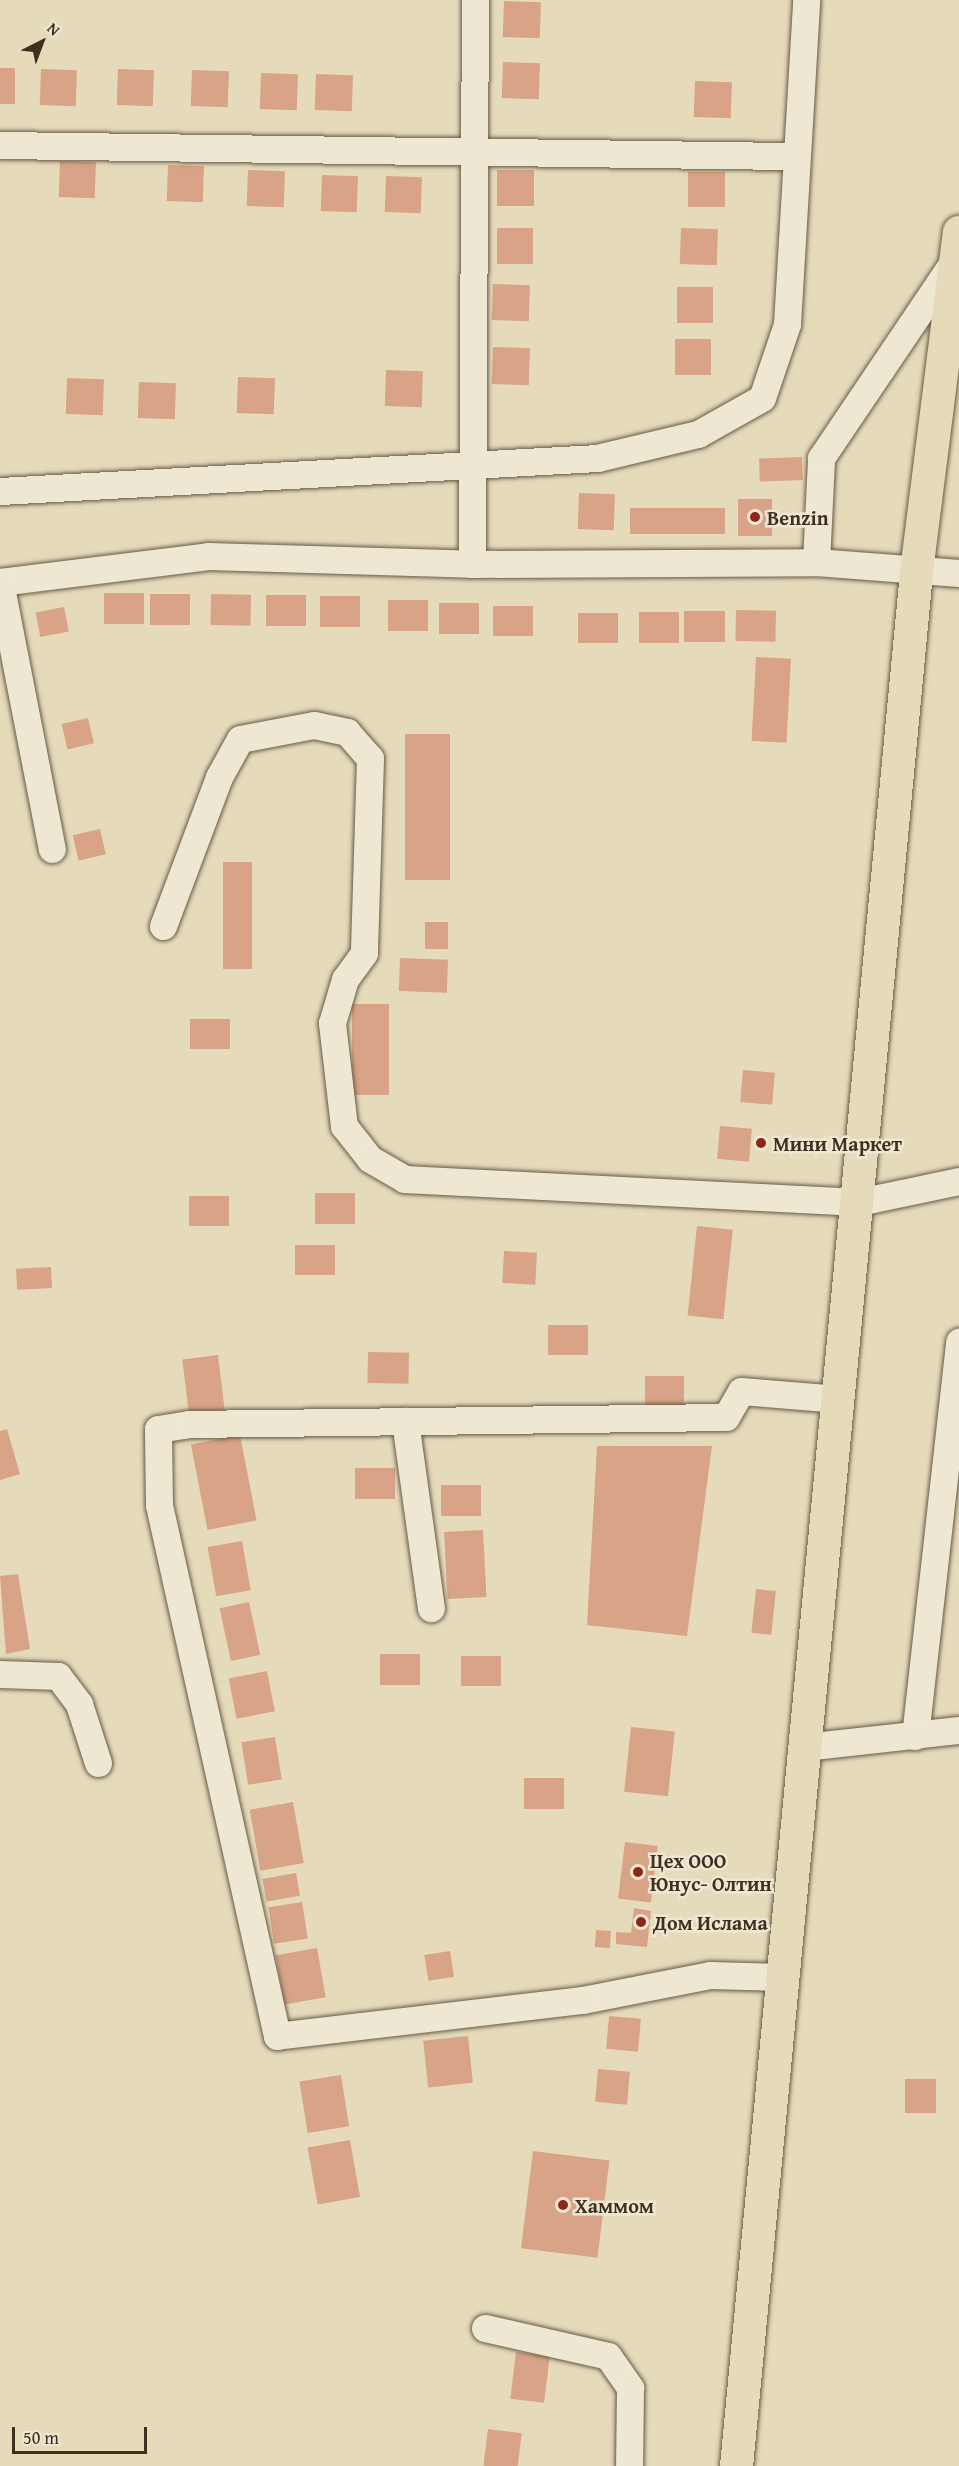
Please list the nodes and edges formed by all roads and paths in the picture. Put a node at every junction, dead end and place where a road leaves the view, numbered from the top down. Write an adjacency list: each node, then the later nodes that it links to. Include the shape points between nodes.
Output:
1 (475, 0): 4 (street)
2 (806, 0): 5 (street)
3 (0, 145): 4 (street)
4 (473, 153): 5 (street); 8 (street)
5 (792, 156): 8 (street, via 787,324 762,398 698,434 597,458)
6 (958, 245): 7 (highway); 10 (street, via 821,458)
7 (955, 316): 12 (highway)
8 (472, 465): 9 (street); 11 (street)
9 (0, 491)
10 (816, 562): 11 (street); 12 (street)
11 (472, 564): 14 (street, via 208,556)
12 (916, 571): 13 (street); 18 (highway)
13 (959, 573)
14 (0, 582): 15 (street)
15 (52, 849)
16 (163, 926): 18 (street, via 219,777 240,739 314,725 347,732 370,758 364,953 345,979 332,1023 344,1126 370,1159 404,1179)
17 (959, 1182): 18 (street)
18 (859, 1202): 21 (highway)
19 (959, 1341): 20 (street)
20 (955, 1393): 26 (street)
21 (839, 1399): 22 (street, via 741,1390 726,1417); 27 (highway)
22 (405, 1421): 23 (street); 29 (street, via 189,1424 158,1429 159,1505 277,2036 582,2000 710,1975)
23 (431, 1608)
24 (0, 1674): 28 (street, via 58,1676 79,1704)
25 (959, 1730): 26 (street)
26 (915, 1736): 27 (street)
27 (804, 1747): 29 (highway)
28 (98, 1763)
29 (782, 1977): 32 (highway)
30 (485, 2328): 31 (street, via 608,2355 630,2388)
31 (628, 2466)
32 (736, 2466)

